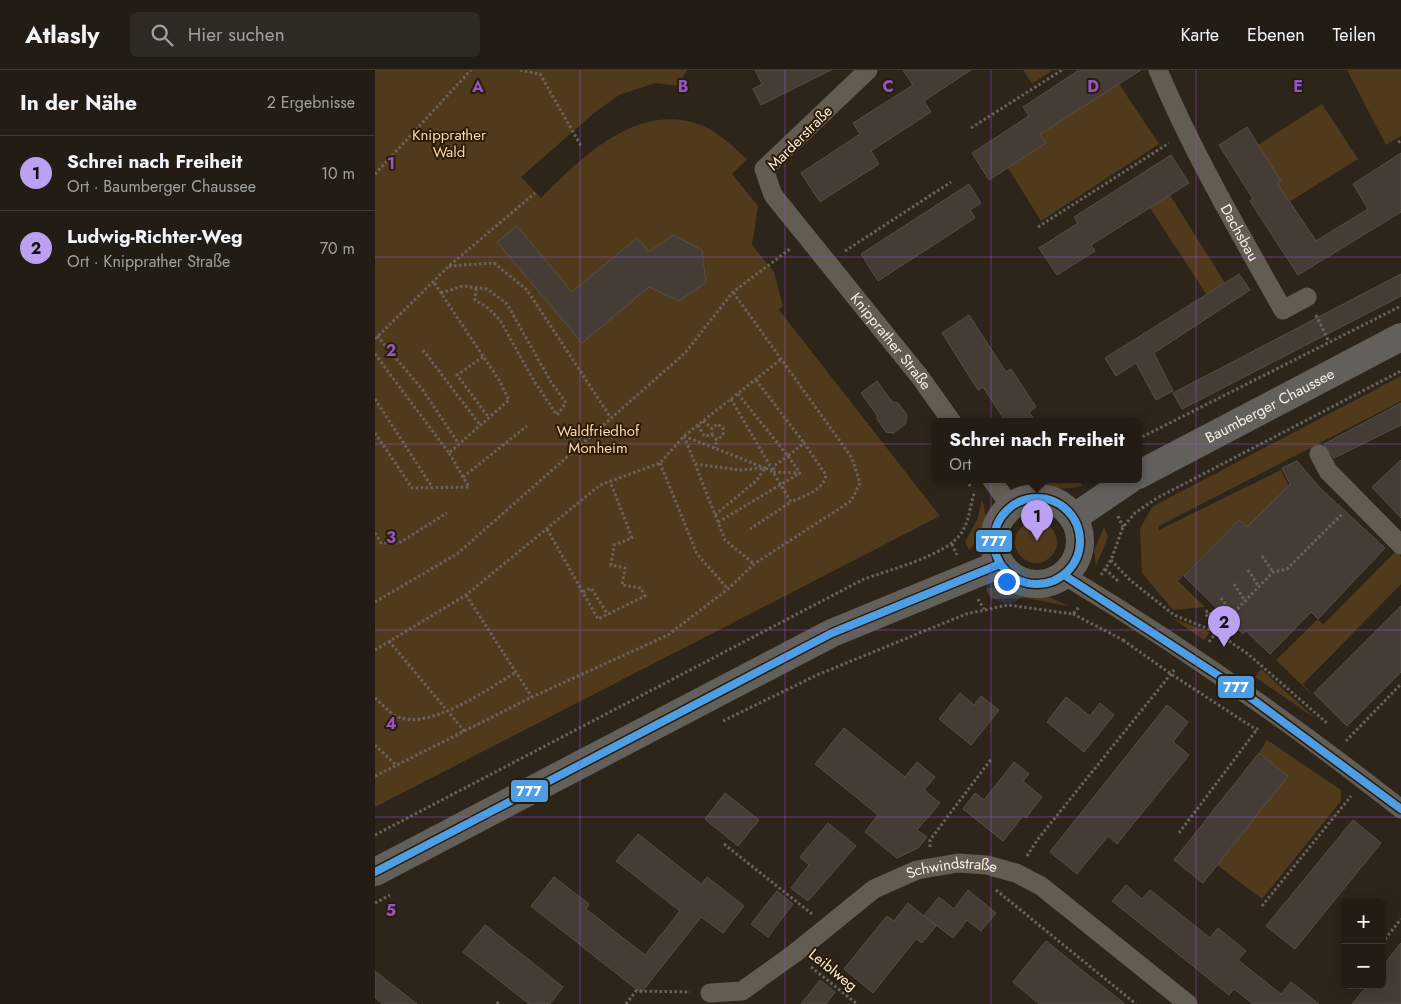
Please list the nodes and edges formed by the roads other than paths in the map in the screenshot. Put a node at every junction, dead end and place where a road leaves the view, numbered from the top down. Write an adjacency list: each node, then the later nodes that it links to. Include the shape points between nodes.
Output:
1 (868, 70): 3 (street, Marderstraße, via 764,169 773,194)
2 (1158, 70): 4 (street, Dachsbau, via 1235,225 1283,310)
3 (807, 237): 6 (street, Knipprather Straße)
4 (1307, 298)
5 (1401, 337): 8 (street, Baumberger Chaussee)
6 (949, 418)
7 (1319, 454): 13 (street, via 1328,471)
8 (1142, 473)
9 (994, 483): 11 (street)
10 (1125, 483): 12 (street)
11 (1010, 506): 12 (street, via 1023,499 1037,497 1063,507); 14 (street, via 1001,515 994,533 995,552)
12 (1073, 518): 15 (street, via 1079,532 1080,548 1075,563)
13 (1401, 544)
14 (1000, 564): 15 (street, via 1009,575 1037,586 1052,583); 17 (street, via 832,633)
15 (1064, 575): 16 (street, via 1272,710)
16 (1401, 809)
17 (375, 872)
18 (709, 993): 19 (street, Schwindstraße, via 742,991 874,890 917,870 958,863 987,865 1016,873 1041,886)
19 (1188, 1004)

